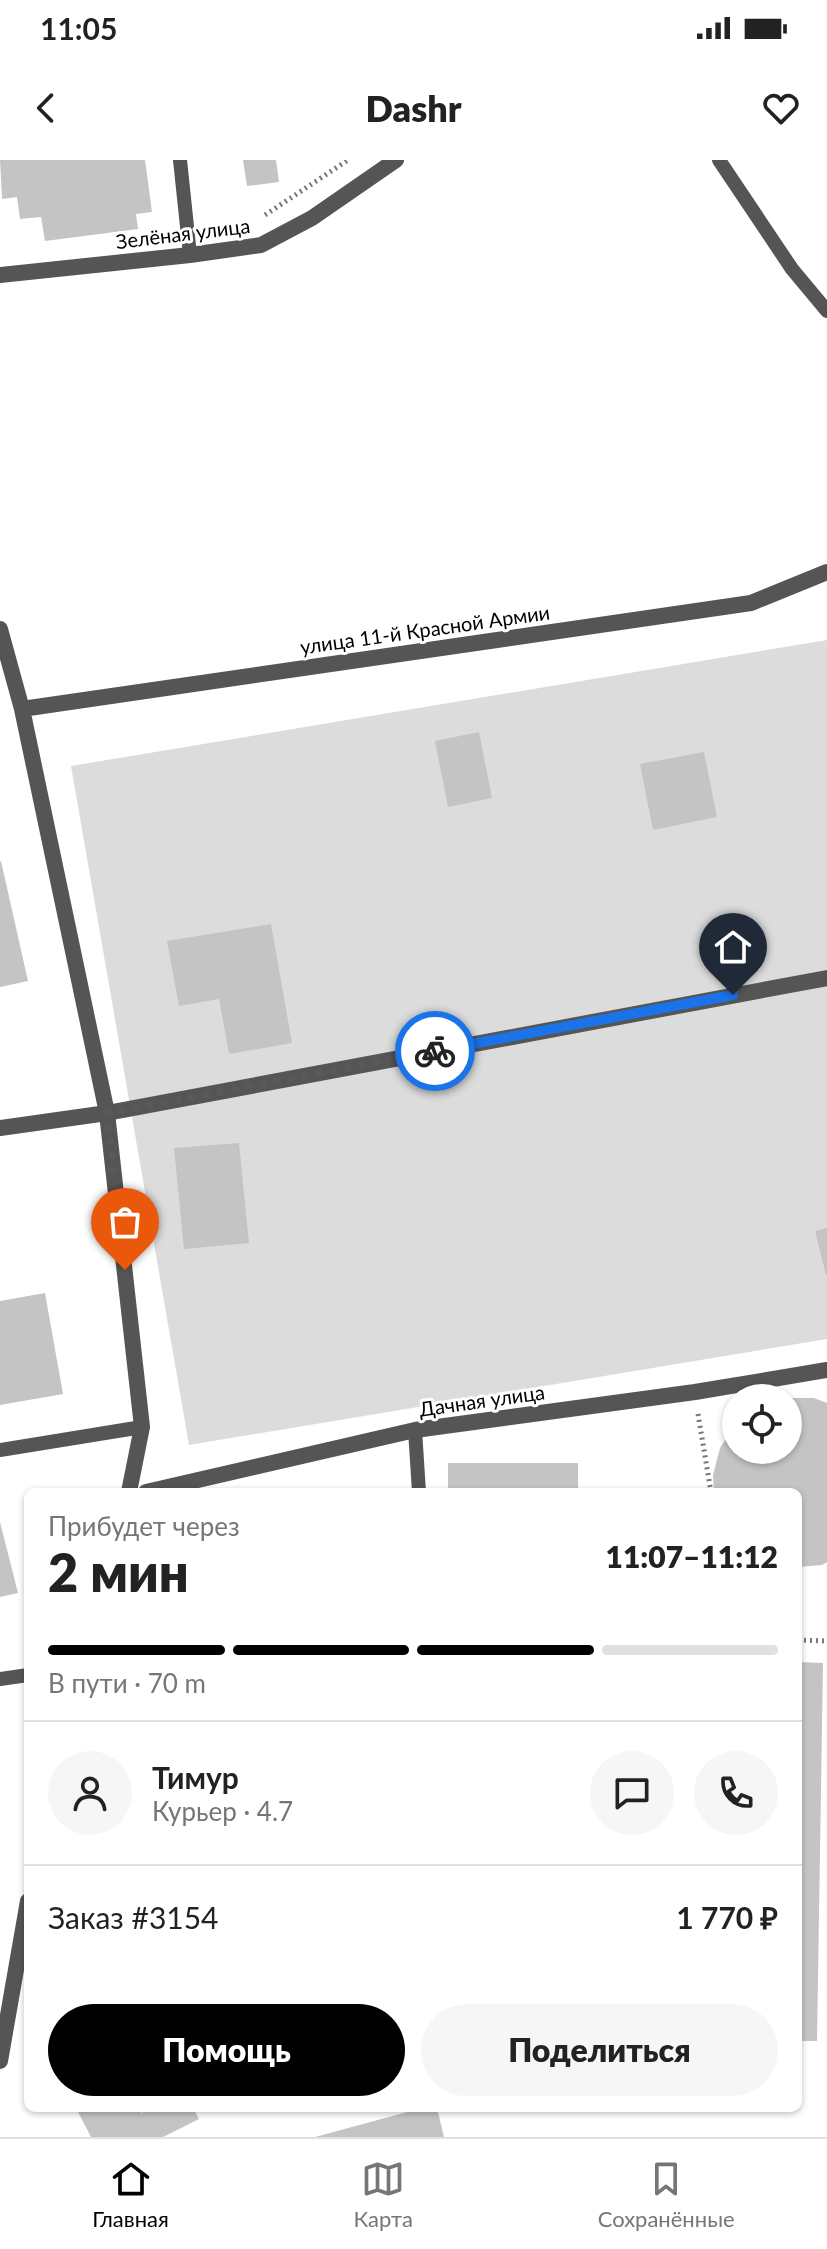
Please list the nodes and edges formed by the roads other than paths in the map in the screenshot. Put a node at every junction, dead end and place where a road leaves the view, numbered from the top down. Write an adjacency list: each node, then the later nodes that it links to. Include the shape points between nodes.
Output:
1 (180, 160): 4 (lane)
2 (396, 160): 4 (street, Зелёная улица, via 312,218 261,245)
3 (719, 160): 6 (lane, via 792,269)
4 (190, 255): 5 (street, Зелёная улица)
5 (0, 275)
6 (827, 311)
7 (827, 572): 9 (street, улица 11-й Красной Армии, via 751,603)
8 (0, 629): 9 (street)
9 (22, 709): 11 (street)
10 (827, 978): 11 (street)
11 (107, 1113): 12 (street); 14 (street)
12 (0, 1128)
13 (827, 1370): 15 (street, Дачная улица)
14 (142, 1427): 16 (lane); 17 (street)
15 (415, 1430): 18 (street, Дачная улица); 19 (lane)
16 (0, 1450)
17 (130, 1488)
18 (163, 1488)
19 (419, 1488)
20 (24, 1676): 21 (lane)
21 (0, 1679)
22 (24, 1924): 23 (street)
23 (0, 2061)

